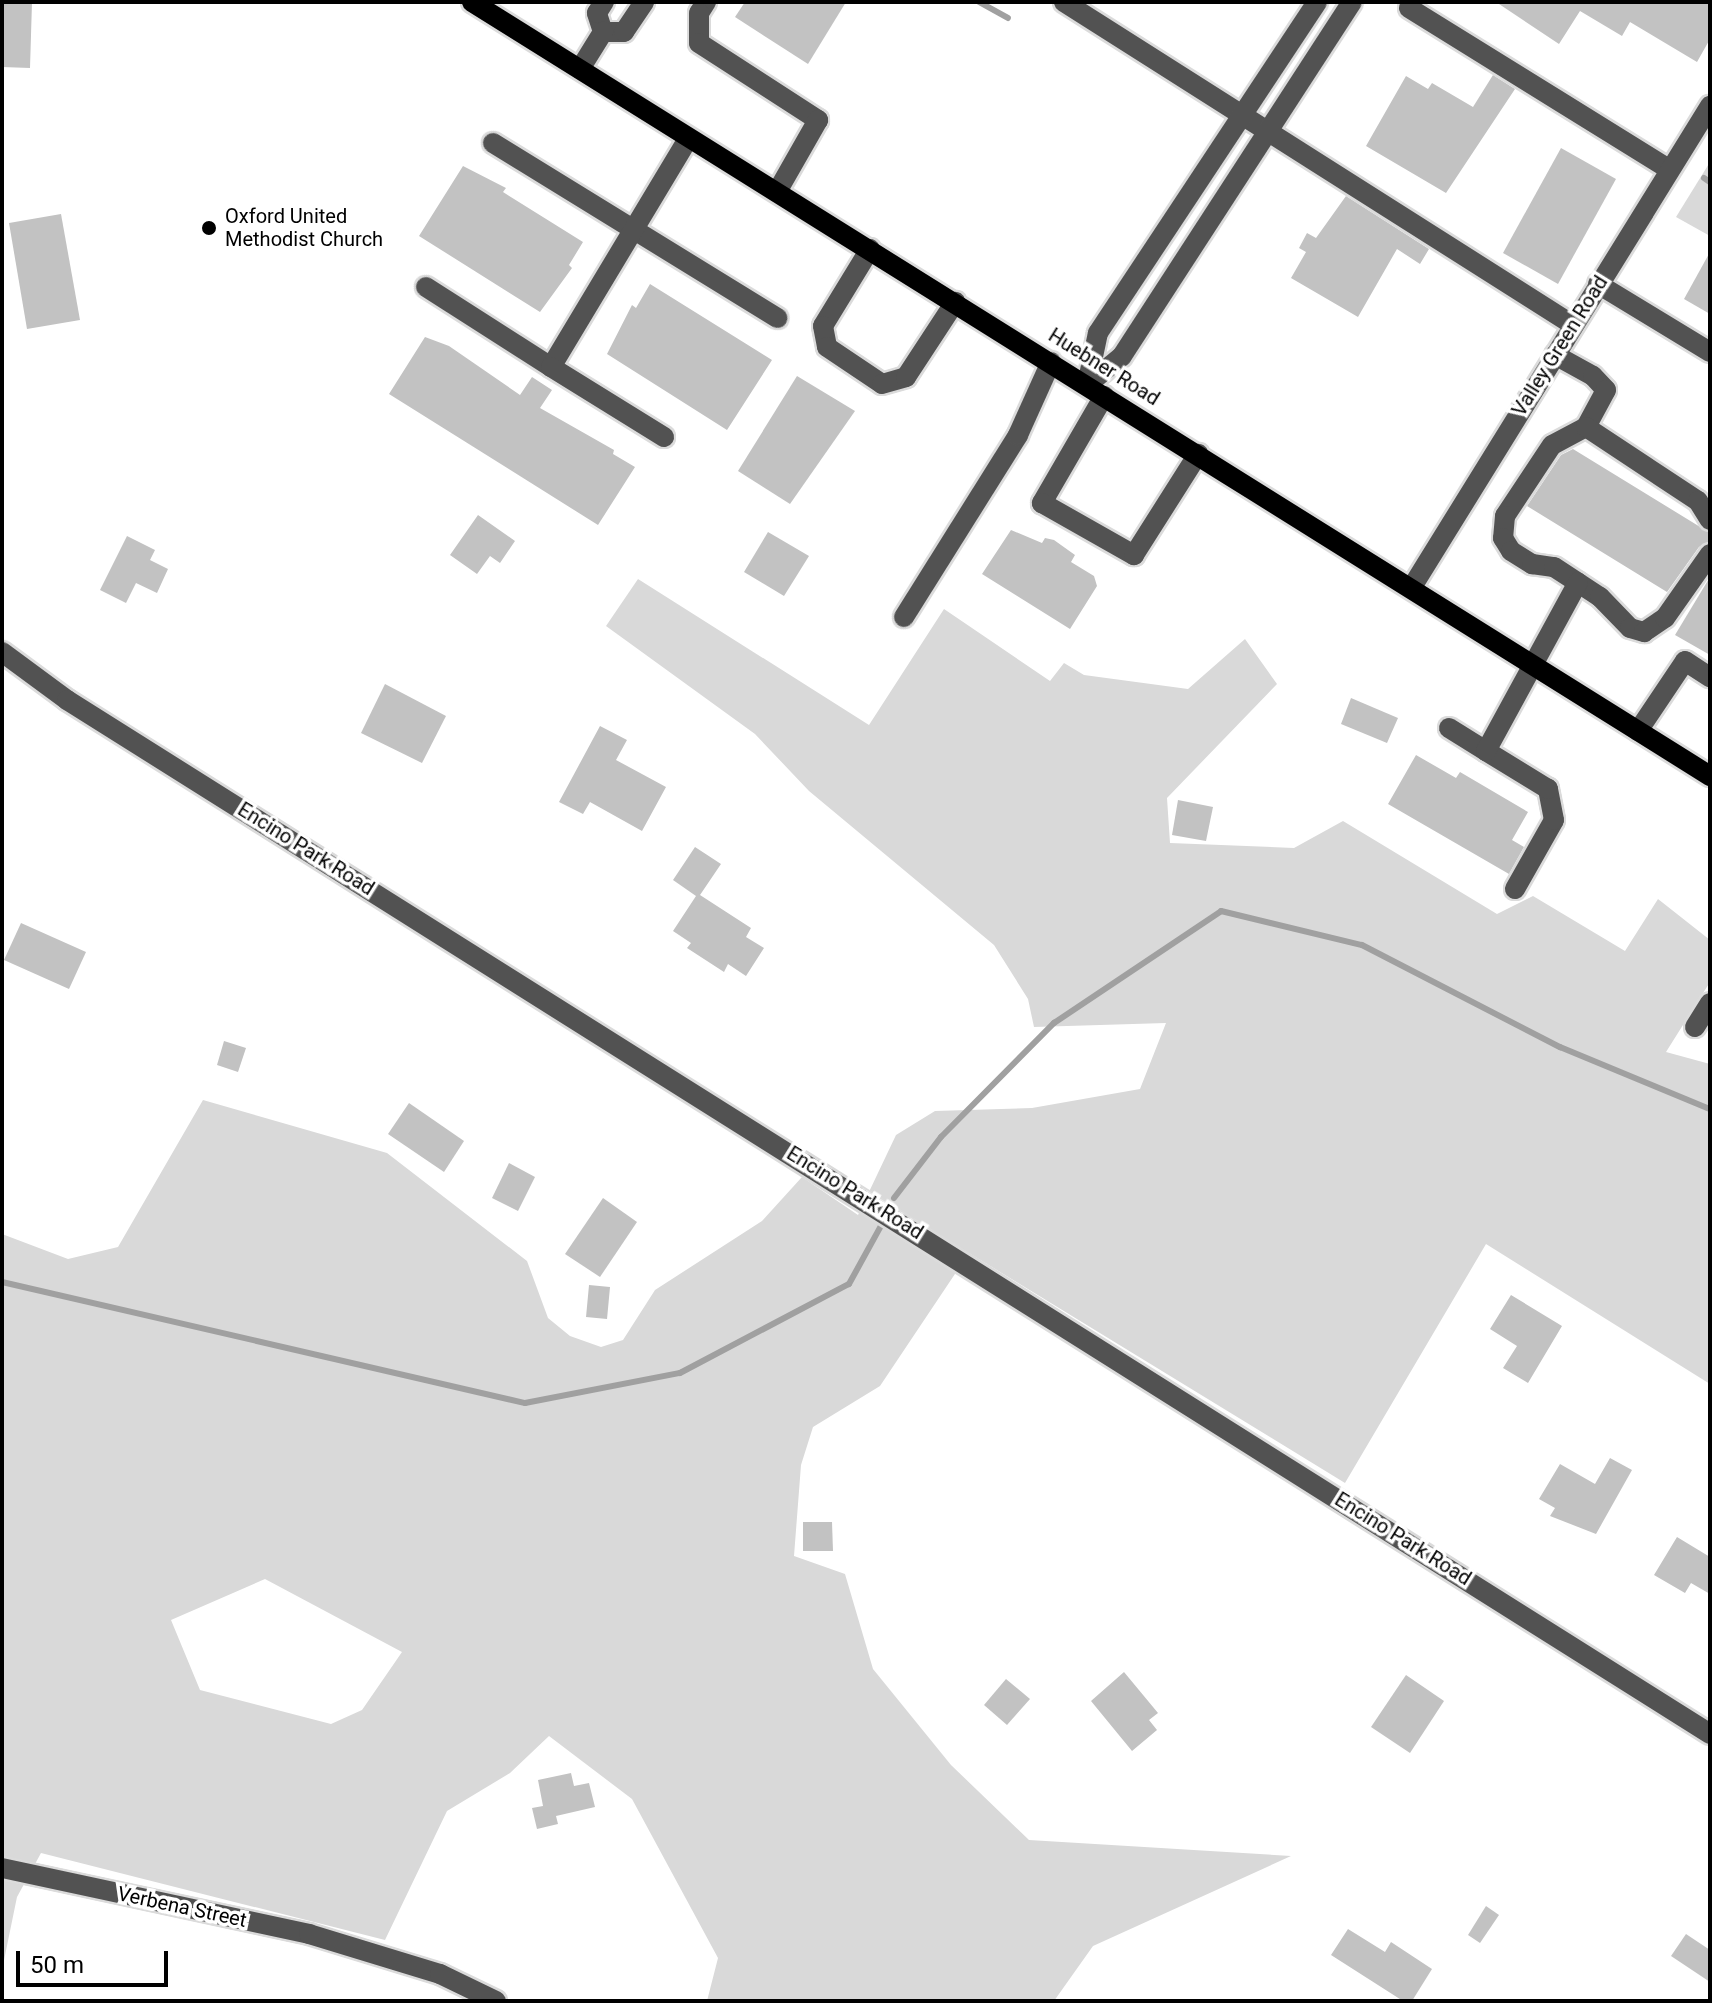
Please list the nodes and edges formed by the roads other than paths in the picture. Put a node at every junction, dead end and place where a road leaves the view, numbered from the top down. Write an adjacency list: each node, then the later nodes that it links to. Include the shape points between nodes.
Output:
1 (472, 2): 10 (main road, Huebner Road)
2 (604, 2): 9 (street, via 597,13)
3 (644, 2): 9 (street, via 624,32)
4 (706, 2): 17 (street, via 699,13 699,43 818,120)
5 (1064, 2): 12 (street)
6 (1317, 2): 12 (street)
7 (1352, 2): 13 (street)
8 (1409, 8): 16 (street)
9 (603, 32): 10 (street)
10 (580, 69): 14 (main road, Huebner Road)
11 (1710, 106): 16 (street, Valley Green Road)
12 (1241, 117): 13 (street); 29 (street, via 1098,333)
13 (1266, 135): 24 (street); 29 (street)
14 (688, 139): 17 (main road, Huebner Road); 18 (street)
15 (493, 143): 18 (street)
16 (1669, 169): 20 (street, Valley Green Road)
17 (777, 192): 19 (main road, Huebner Road)
18 (635, 230): 23 (street); 28 (street)
19 (870, 249): 22 (main road, Huebner Road); 22 (street, via 823,326 827,347 882,384 906,377)
20 (1598, 284): 24 (street, Valley Green Road); 25 (street)
21 (426, 287): 28 (street)
22 (955, 302): 27 (main road, Huebner Road)
23 (777, 318)
24 (1573, 325): 26 (street, Valley Green Road)
25 (1710, 352)
26 (1555, 355): 30 (street, via 1593,376 1606,390); 36 (street, Valley Green Road)
27 (1051, 362): 29 (main road, Huebner Road); 37 (street, via 1018,435)
28 (551, 367): 31 (street)
29 (1096, 390): 32 (main road, Huebner Road); 32 (street, via 1042,503 1134,555)
30 (1586, 427): 33 (street, via 1698,501); 35 (street, via 1552,445 1505,516 1503,538 1511,551 1532,564 1554,567)
31 (664, 437)
32 (1198, 454): 36 (main road, Huebner Road)
33 (1710, 520)
34 (1710, 554): 35 (street, via 1665,618 1644,632 1630,628)
35 (1578, 582): 39 (street)
36 (1412, 587): 39 (main road, Huebner Road)
37 (904, 617)
38 (2, 652): 48 (street, Encino Park Road, via 78,707)
39 (1533, 664): 42 (main road, Huebner Road); 43 (street)
40 (1710, 677): 42 (street, via 1685,661)
41 (1449, 728): 43 (street)
42 (1638, 731): 44 (main road, Huebner Road)
43 (1486, 751): 45 (street, via 1548,789 1554,820)
44 (1710, 776)
45 (1515, 889)
46 (1710, 1003): 47 (street)
47 (1695, 1027)
48 (1710, 1734)
49 (2, 1868): 50 (street, Verbena Street, via 309,1934 440,1974)
50 (496, 2001)

